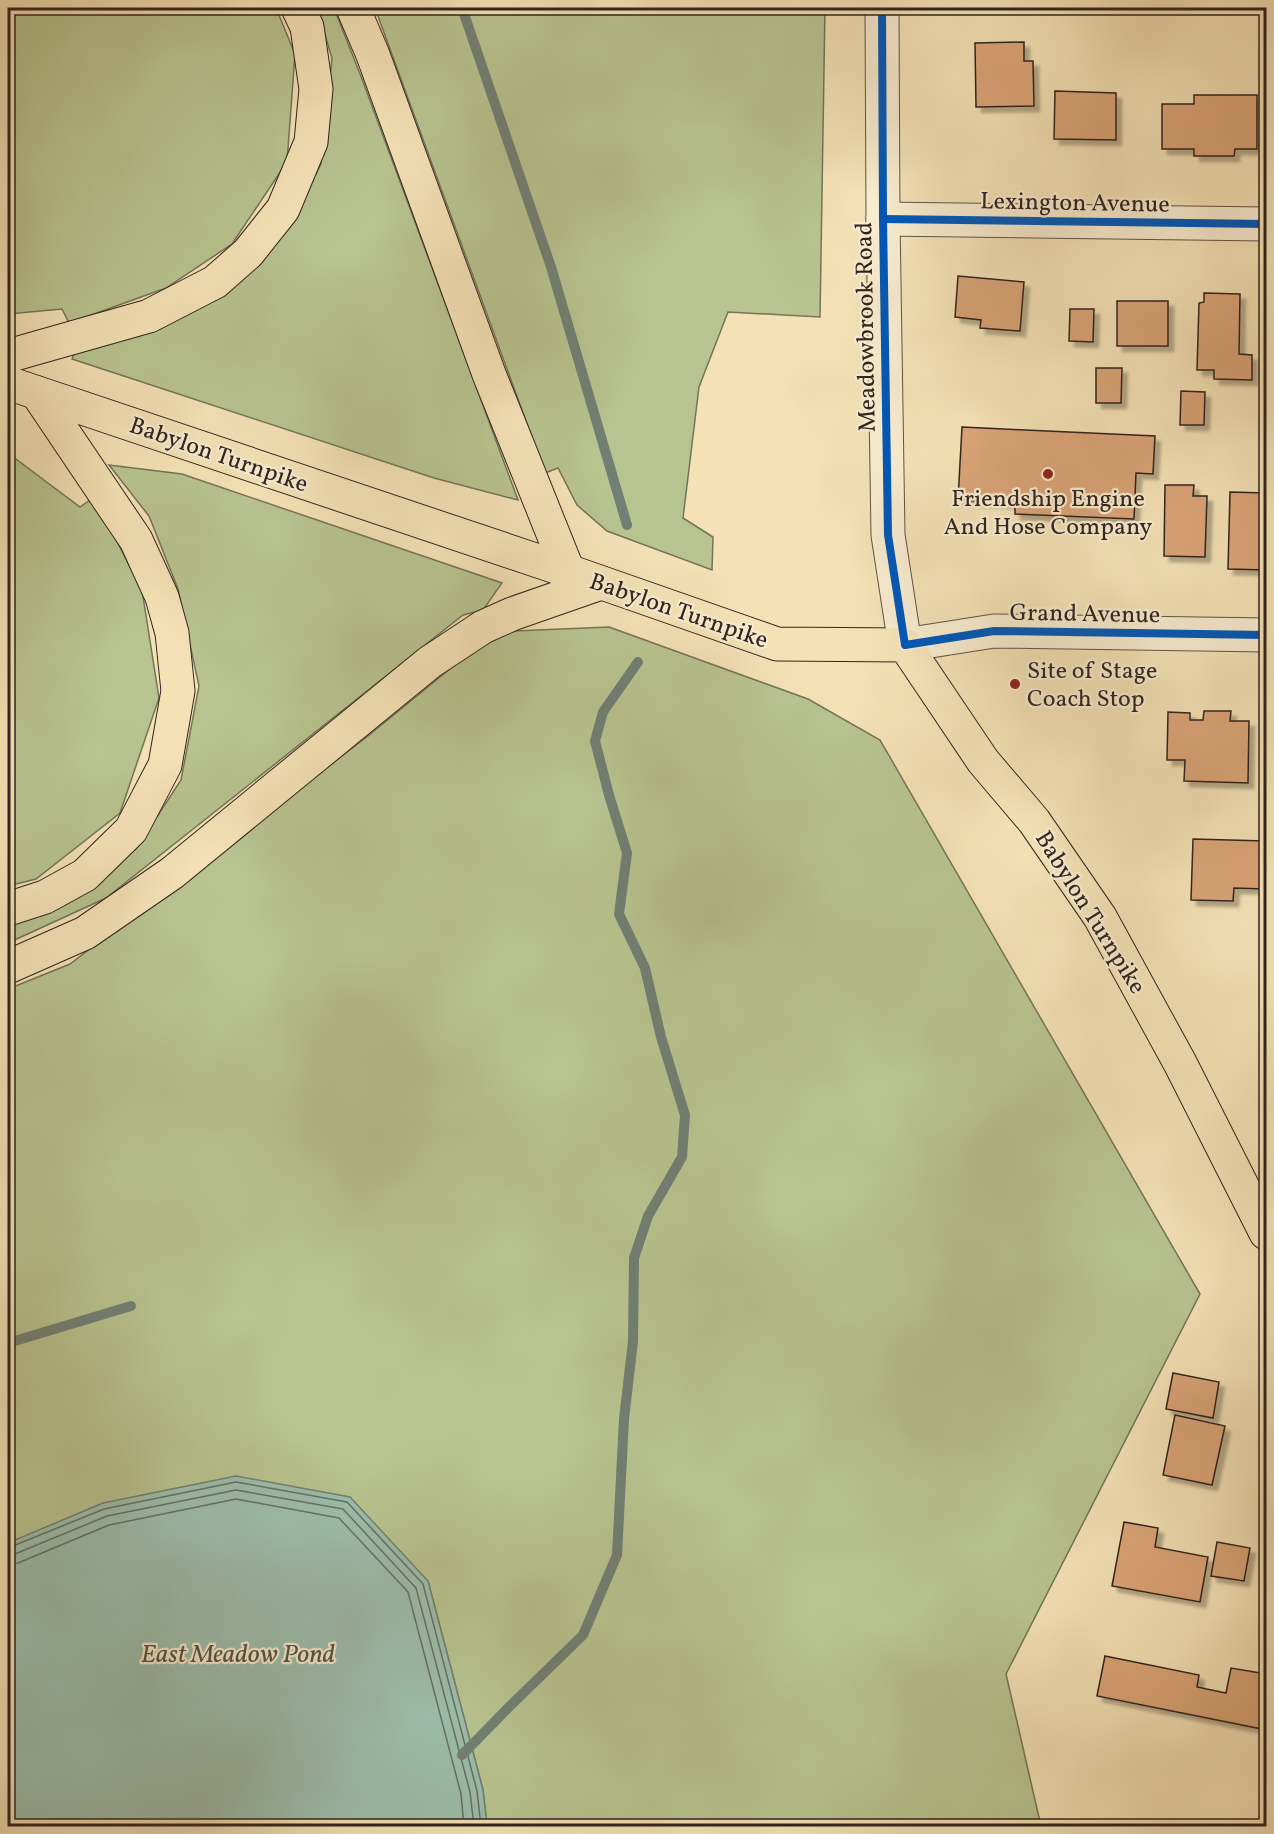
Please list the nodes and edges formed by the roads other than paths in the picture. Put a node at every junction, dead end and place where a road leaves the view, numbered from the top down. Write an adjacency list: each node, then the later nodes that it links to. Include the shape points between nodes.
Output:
1 (298, 8): 6 (main road, via 307,27 316,89 311,142 283,209 248,253 215,282 149,316)
2 (353, 8): 8 (main road, via 489,374)
3 (882, 8): 4 (street, Meadowbrook Road)
4 (883, 219): 5 (street, Lexington Avenue); 11 (street, Meadowbrook Road, via 888,535)
5 (1266, 225)
6 (8, 356)
7 (22, 388): 8 (main road, Babylon Turnpike); 12 (main road, via 136,540 162,597 172,633 178,691 165,765 131,830 85,875 45,897)
8 (568, 571): 9 (main road, Babylon Turnpike)
9 (601, 583): 11 (main road, Babylon Turnpike, via 777,644); 13 (main road, via 483,627 430,662 172,873 85,933)
10 (1266, 635): 11 (street, Grand Avenue, via 993,631)
11 (904, 645): 14 (main road, Babylon Turnpike, via 983,760 1034,821 1100,917)
12 (8, 909)
13 (8, 967)
14 (1266, 1233)

